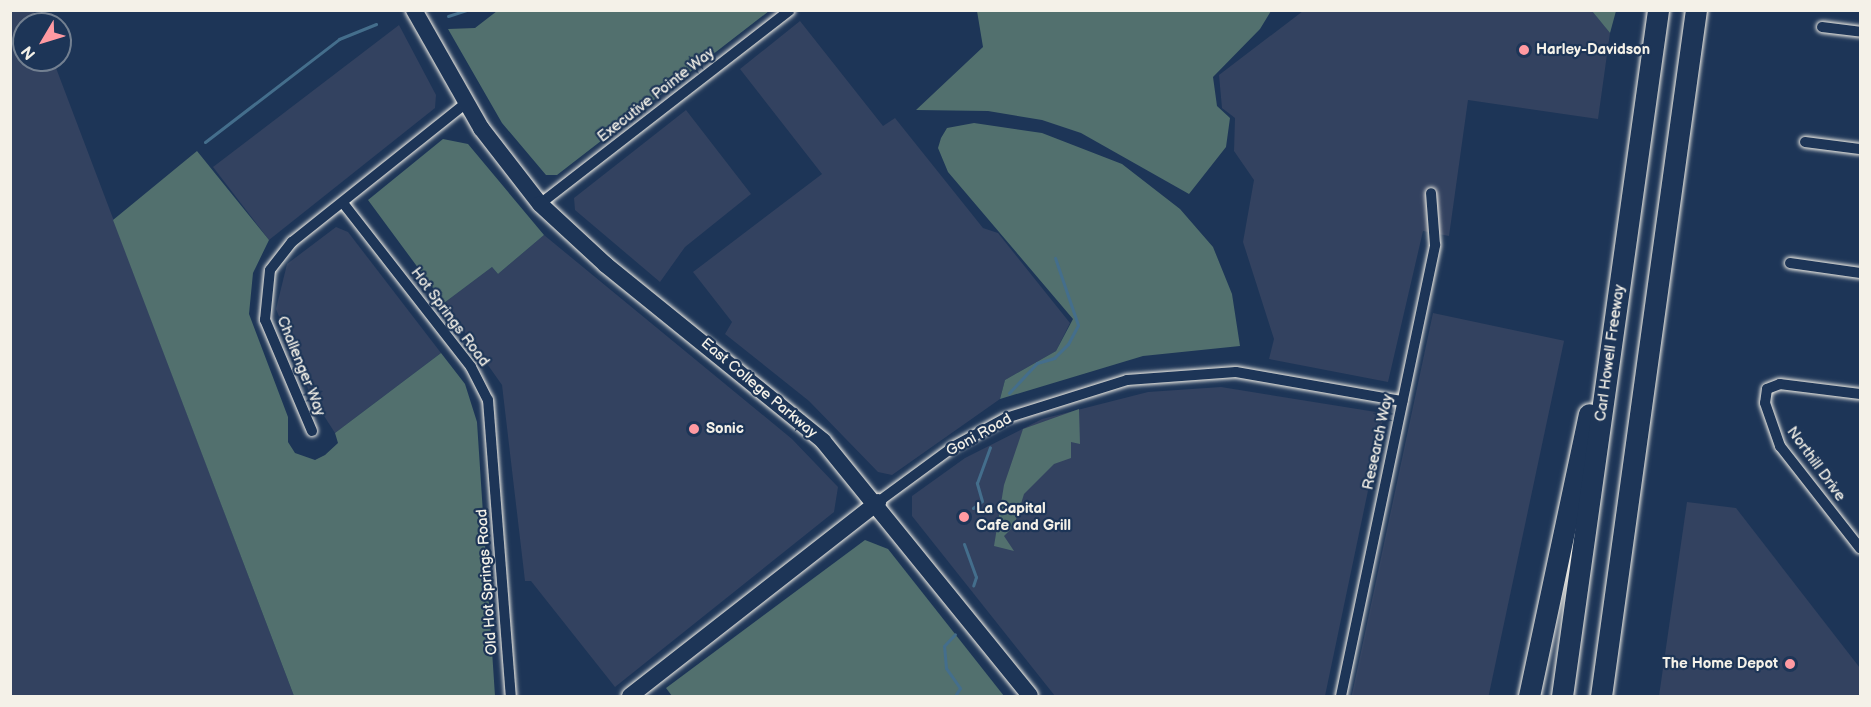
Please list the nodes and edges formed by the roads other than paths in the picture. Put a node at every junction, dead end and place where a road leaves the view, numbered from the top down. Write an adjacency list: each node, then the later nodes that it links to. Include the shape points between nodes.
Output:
1 (414, 10): 7 (main road, East College Parkway)
2 (790, 10): 12 (street, Executive Pointe Way)
3 (1658, 10): 15 (highway, Carl Howell Freeway)
4 (1696, 10): 18 (highway)
5 (1822, 27): 6 (street)
6 (1860, 32)
7 (465, 104): 11 (street); 12 (main road, East College Parkway)
8 (1805, 142): 9 (street)
9 (1860, 149)
10 (1431, 193): 17 (street, Research Way, via 1437,235)
11 (344, 203): 19 (street, Challenger Way, via 278,256 263,298 268,331); 20 (street, Hot Springs Road, via 477,376 491,416)
12 (540, 204): 21 (main road, East College Parkway, via 606,265 805,424)
13 (1790, 263): 14 (street)
14 (1860, 273)
15 (1611, 345): 27 (highway, via 1596,377); 28 (highway, Carl Howell Freeway)
16 (1860, 394): 22 (street, Northill Drive, via 1780,384 1767,389 1764,403 1780,446)
17 (1402, 401): 21 (street, Goni Road, via 1236,372 1127,380 1006,418 953,447); 26 (street, Research Way)
18 (1641, 406): 29 (highway); 30 (highway)
19 (312, 431)
20 (494, 465): 23 (street, Old Hot Springs Road)
21 (878, 502): 24 (main road, Goni Road); 25 (main road, East College Parkway)
22 (1860, 548)
23 (511, 696)
24 (630, 696)
25 (1030, 696)
26 (1341, 696)
27 (1529, 696)
28 (1562, 696)
29 (1601, 696)
30 (1613, 696)

